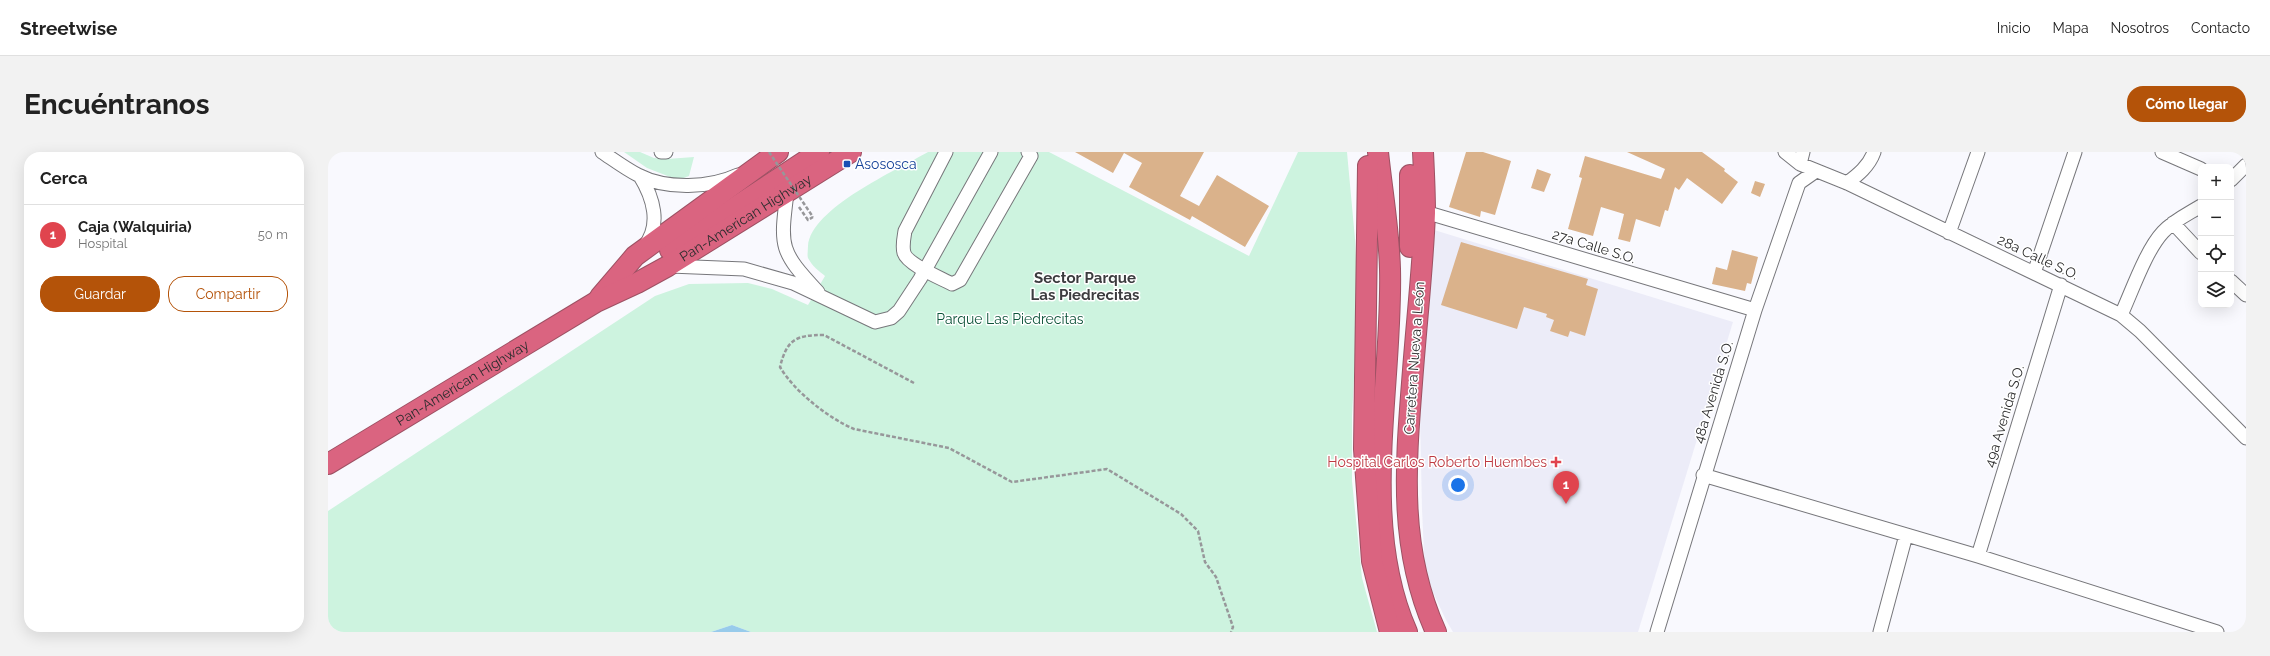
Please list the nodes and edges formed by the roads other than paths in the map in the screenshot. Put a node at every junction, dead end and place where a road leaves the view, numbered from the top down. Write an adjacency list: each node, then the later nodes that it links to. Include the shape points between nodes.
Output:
1 (602, 152): 25 (street)
2 (661, 152): 3 (street)
3 (666, 152)
4 (778, 152): 23 (highway, Pan-American Highway)
5 (819, 152): 42 (highway, via 704,226)
6 (851, 152): 28 (highway, Pan-American Highway)
7 (946, 152): 36 (street, via 904,230 904,253)
8 (990, 152): 36 (street)
9 (1028, 152): 36 (street, via 1032,156 960,280 952,284)
10 (1367, 152): 51 (highway, via 1364,450 1372,561)
11 (1378, 152): 52 (highway, Carretera Nueva a León, via 1390,269 1381,489 1383,534 1392,582)
12 (1409, 152): 46 (highway, via 1411,181)
13 (1423, 152): 30 (highway, Carretera Nueva a León)
14 (1785, 152): 20 (street, 28a Calle S.O.)
15 (1874, 152): 27 (street, via 1858,175)
16 (1978, 152): 32 (street)
17 (2075, 152): 37 (street)
18 (2162, 152): 19 (street)
19 (2177, 155): 22 (street)
20 (1802, 158): 24 (street, 28a Calle S.O.)
21 (2246, 165): 26 (street)
22 (2198, 167)
23 (753, 169): 25 (street, via 709,184 662,183); 34 (highway, Pan-American Highway)
24 (1816, 171): 27 (street, 28a Calle S.O.); 43 (street, 48a Avenida S.O., via 1799,183)
25 (640, 176): 34 (street, via 652,203 653,226 647,243)
26 (2234, 177)
27 (1847, 183): 32 (street, 28a Calle S.O.)
28 (787, 193): 35 (highway, Pan-American Highway); 40 (street, via 782,239 787,256)
29 (2198, 208): 31 (street)
30 (1425, 212): 43 (street, 27a Calle S.O.); 46 (highway, Carretera Nueva a León)
31 (2173, 223): 33 (street); 44 (street, via 2162,232 2153,245)
32 (1949, 233): 37 (street, 28a Calle S.O.)
33 (2198, 249)
34 (635, 256): 42 (highway, Pan-American Highway)
35 (668, 266): 40 (street, via 744,269 793,283); 42 (highway, Pan-American Highway)
36 (925, 270): 40 (street, via 900,311 891,318 876,322)
37 (2034, 272): 39 (street, 28a Calle S.O.)
38 (2234, 284): 41 (street)
39 (2061, 285): 44 (street, 28a Calle S.O.); 50 (street, 49a Avenida S.O.)
40 (820, 295)
41 (2246, 295)
42 (596, 302): 47 (highway, Pan-American Highway)
43 (1754, 310): 48 (street, 48a Avenida S.O.)
44 (2121, 315): 45 (street, 28a Calle S.O.)
45 (2246, 438)
46 (1407, 451): 53 (highway, Carretera Nueva a León, via 1406,494 1409,535 1416,576)
47 (328, 464)
48 (1703, 475): 49 (street); 54 (street, 48a Avenida S.O.)
49 (1906, 535): 50 (street); 55 (street)
50 (1978, 556): 56 (street)
51 (1390, 632)
52 (1407, 632)
53 (1436, 632)
54 (1657, 632)
55 (1880, 632)
56 (2217, 632)

